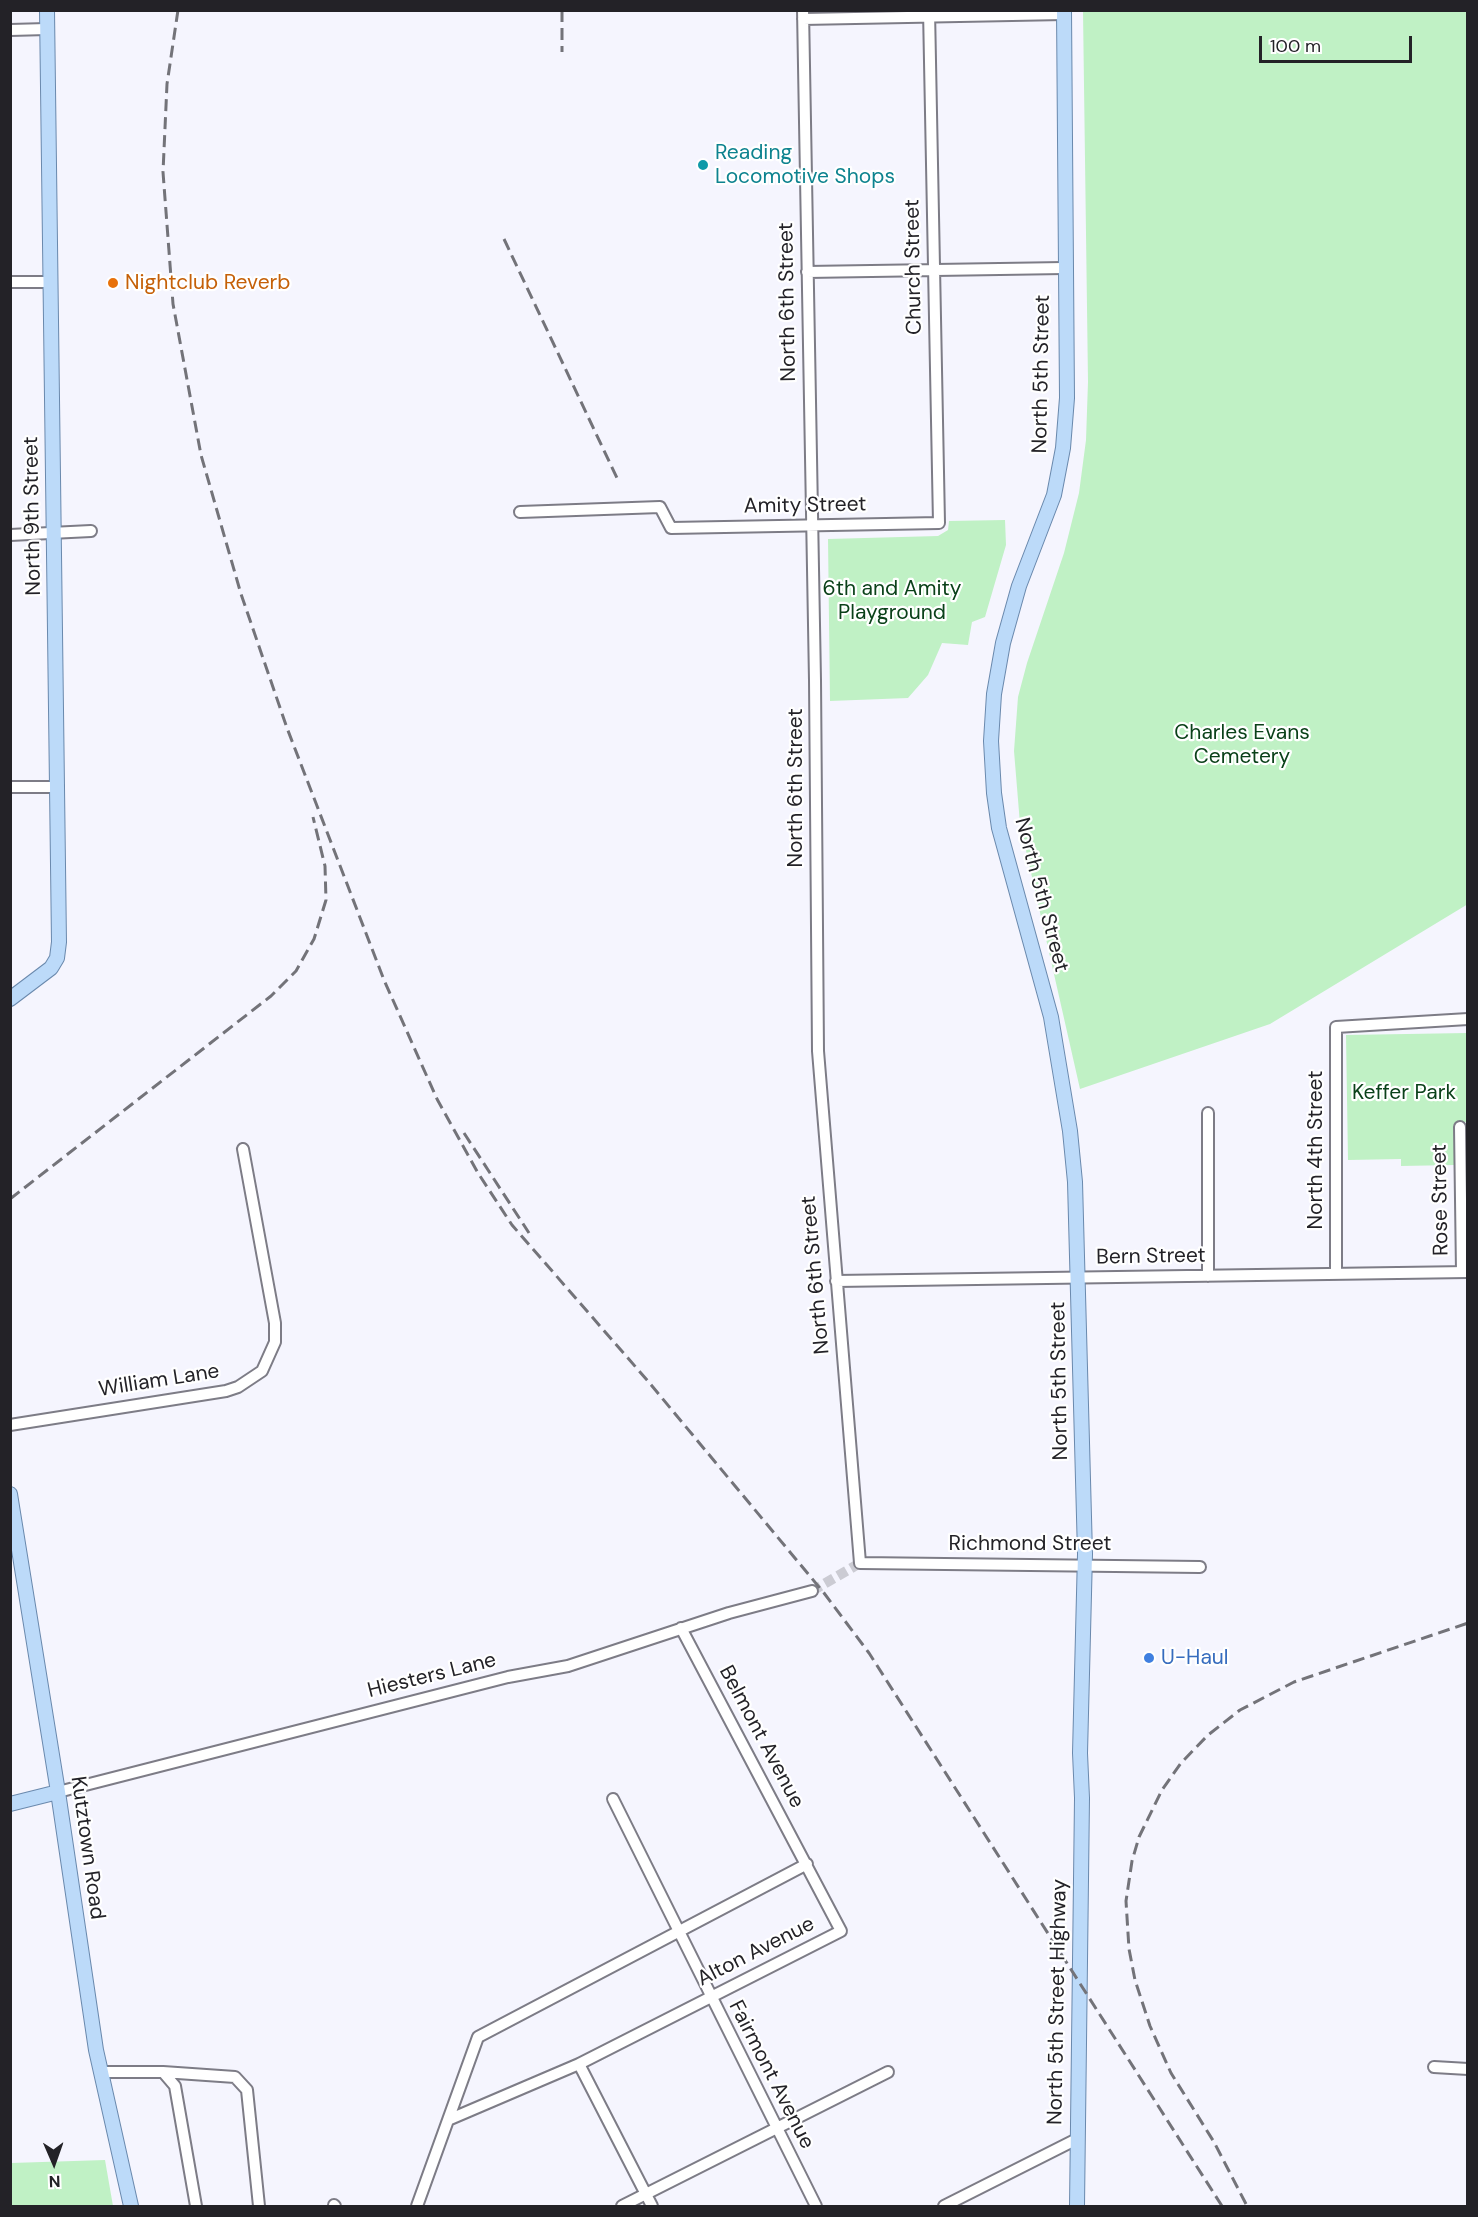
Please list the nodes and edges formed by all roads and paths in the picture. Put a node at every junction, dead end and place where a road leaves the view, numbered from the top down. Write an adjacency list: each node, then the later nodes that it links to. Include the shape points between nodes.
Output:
1 (47, 10): 5 (main road, North 9th Street)
2 (1064, 12): 3 (street); 7 (main road, North 5th Street)
3 (929, 14): 4 (street); 8 (street, Church Street)
4 (803, 15): 9 (street, North 6th Street)
5 (47, 29): 6 (street); 11 (main road, North 9th Street)
6 (10, 30)
7 (1064, 268): 8 (street); 28 (main road, North 5th Street, via 1067,398 1063,448 1054,495 1010,616 994,694 991,741 999,828 1038,964 1061,1066 1075,1182)
8 (934, 270): 9 (street); 13 (street, Church Street)
9 (807, 272): 14 (street, North 6th Street)
10 (10, 282): 11 (street)
11 (51, 282): 17 (main road, North 9th Street)
12 (520, 512): 14 (street, Amity Street, via 660,507 671,528)
13 (939, 523): 14 (street, Amity Street)
14 (812, 525): 29 (street, North 6th Street, via 818,1046)
15 (91, 531): 17 (street)
16 (10, 535): 17 (street)
17 (55, 535): 19 (main road, North 9th Street)
18 (10, 787): 19 (street)
19 (58, 787): 20 (main road, North 9th Street, via 57,958 51,968)
20 (10, 999)
21 (1467, 1019): 26 (street, North 4th Street, via 1336,1027)
22 (1208, 1113): 27 (street)
23 (1460, 1127): 25 (street, Rose Street)
24 (243, 1149): 30 (street, William Lane, via 275,1323 275,1342 262,1371 226,1391)
25 (1465, 1272): 26 (street, Bern Street)
26 (1336, 1274): 27 (street, Bern Street)
27 (1208, 1276): 28 (street, Bern Street)
28 (1078, 1278): 29 (street, Bern Street); 33 (main road, North 5th Street)
29 (836, 1281): 32 (street, North 6th Street)
30 (10, 1425)
31 (10, 1494): 34 (main road, Kutztown Road)
32 (860, 1563): 33 (street, Richmond Street)
33 (1084, 1564): 35 (street, Richmond Street); 39 (main road, North 5th Street)
34 (16, 1567): 38 (main road, Kutztown Road)
35 (1200, 1567)
36 (812, 1591): 37 (street, Hiesters Lane)
37 (681, 1628): 38 (street, Hiesters Lane, via 568,1666 501,1679); 42 (street, Belmont Avenue)
38 (58, 1792): 41 (main road); 48 (main road, Kutztown Road)
39 (1082, 1798): 53 (main road, North 5th Street Highway)
40 (613, 1799): 43 (street, Fairmont Avenue)
41 (10, 1804)
42 (807, 1864): 43 (street); 44 (street, Alton Avenue, via 841,1931)
43 (677, 1931): 44 (street, Fairmont Avenue); 51 (street, via 478,2037)
44 (710, 1997): 45 (street, Alton Avenue); 52 (street, Fairmont Avenue)
45 (579, 2064): 51 (street, Alton Avenue); 54 (street)
46 (1434, 2067): 47 (street)
47 (1467, 2069)
48 (102, 2072): 49 (street); 55 (main road, Kutztown Road)
49 (162, 2072): 56 (street, via 175,2086); 57 (street, via 235,2077 247,2090)
50 (888, 2072): 52 (street)
51 (448, 2120): 58 (street)
52 (776, 2127): 54 (street); 61 (street, Fairmont Avenue)
53 (1077, 2139): 62 (street); 63 (main road, North 5th Street Highway)
54 (646, 2194): 59 (street); 60 (street)
55 (131, 2206)
56 (196, 2206)
57 (259, 2206)
58 (417, 2206)
59 (622, 2206)
60 (652, 2206)
61 (816, 2206)
62 (944, 2206)
63 (1077, 2206)

